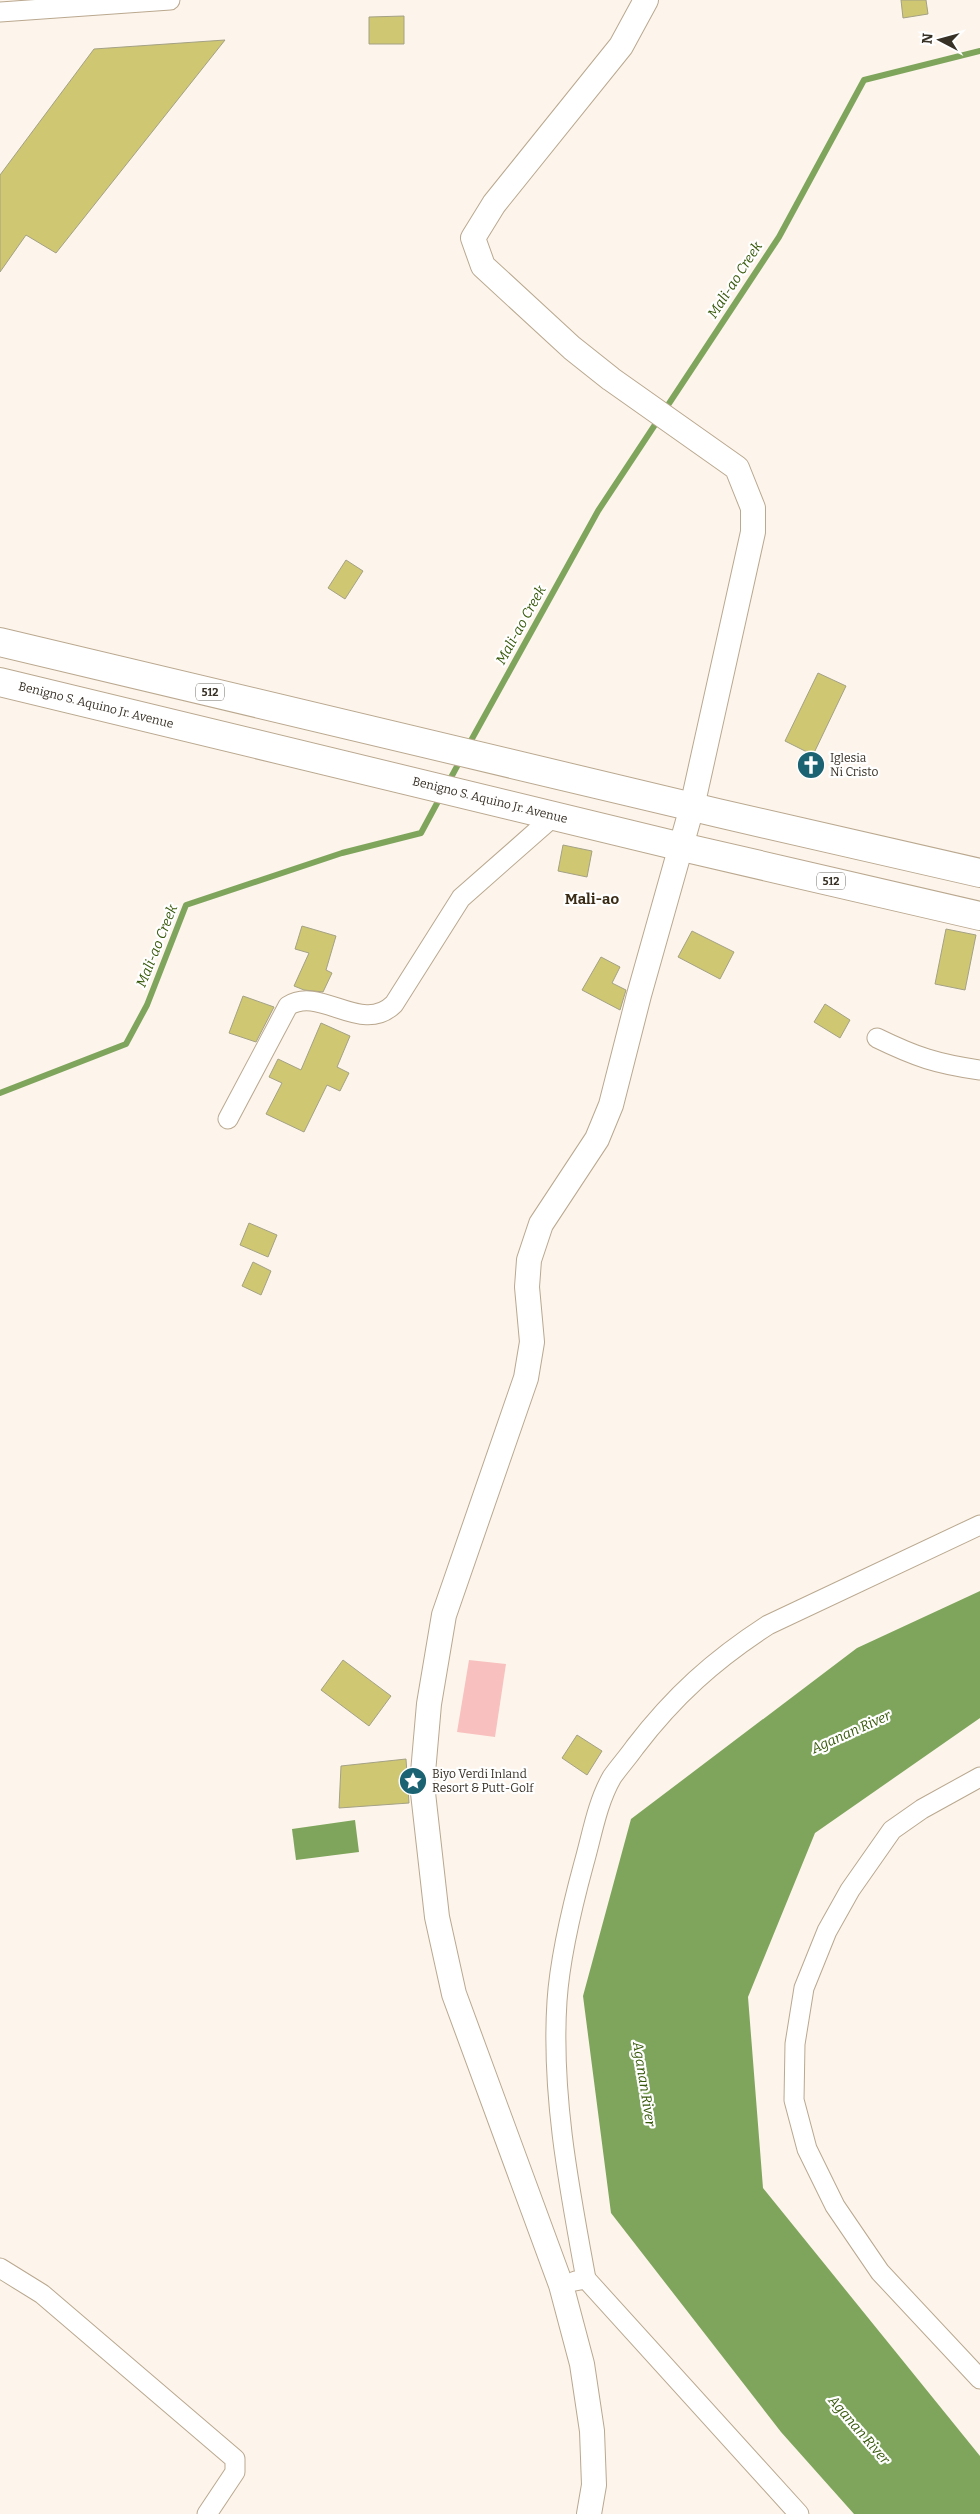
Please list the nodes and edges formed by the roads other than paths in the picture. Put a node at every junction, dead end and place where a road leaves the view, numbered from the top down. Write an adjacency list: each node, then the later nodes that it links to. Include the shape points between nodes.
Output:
1 (170, 0): 3 (street)
2 (646, 0): 6 (street, via 621,46 494,204 472,238 483,266 572,348 610,379 737,468 754,508 753,532)
3 (0, 12)
4 (0, 642): 6 (main road, 512)
5 (0, 682): 7 (main road, Benigno S. Aquino Jr. Avenue / 512)
6 (692, 807): 8 (street); 9 (main road, 512)
7 (554, 816): 8 (main road, Benigno S. Aquino Jr. Avenue / 512); 13 (street, via 460,898 394,1004 385,1012 367,1015 299,1001 288,1006)
8 (682, 847): 10 (main road, Benigno S. Aquino Jr. Avenue / 512); 18 (street, via 638,995 611,1105 596,1139 541,1224 529,1260 527,1287 532,1342 526,1378 444,1615 429,1704 422,1784 437,1917 450,1975)
9 (980, 873)
10 (980, 916)
11 (877, 1038): 12 (street, via 914,1057)
12 (980, 1070)
13 (228, 1120)
14 (980, 1525): 17 (street, via 768,1625 739,1644 703,1671 657,1719 612,1778 597,1815 573,1905 557,2000 557,2077 566,2164)
15 (980, 1778): 19 (street, via 922,1809 892,1830 850,1890 827,1931 804,1988 796,2044 794,2100 807,2149 835,2206 880,2272)
16 (0, 2268): 20 (street, via 42,2294 235,2459 235,2472)
17 (586, 2279): 18 (street); 22 (street)
18 (561, 2285): 21 (street, via 582,2364 592,2431 594,2485)
19 (980, 2378)
20 (207, 2514)
21 (589, 2514)
22 (799, 2514)

